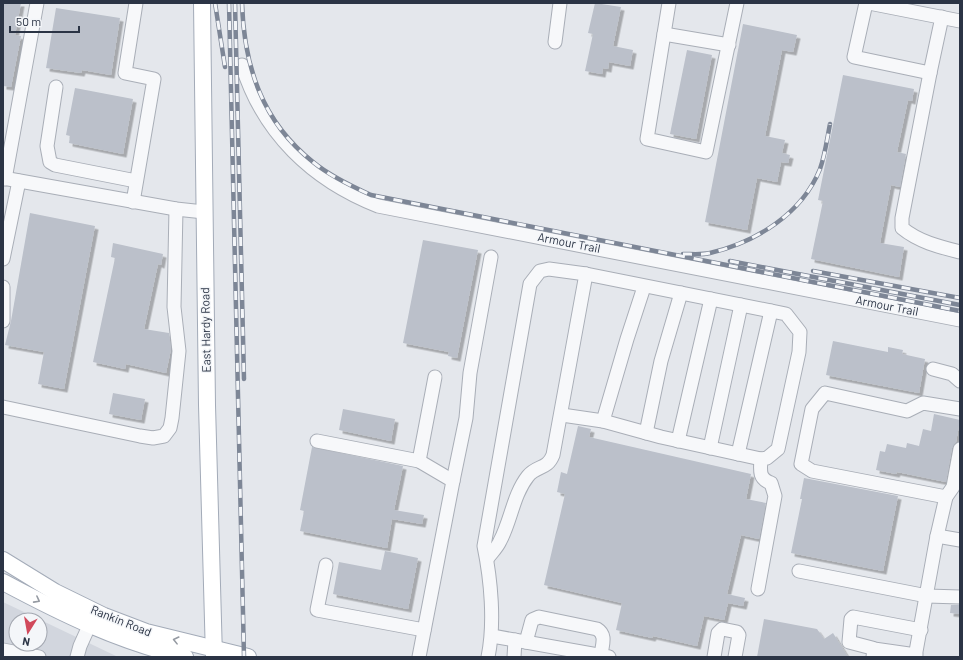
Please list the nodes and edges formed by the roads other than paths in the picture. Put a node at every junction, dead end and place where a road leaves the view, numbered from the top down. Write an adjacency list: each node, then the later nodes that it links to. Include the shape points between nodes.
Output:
1 (37, 3): 17 (street)
2 (136, 3): 19 (street, via 125,73 154,79)
3 (202, 3): 22 (main road, East Hardy Road)
4 (560, 3): 12 (street)
5 (669, 3): 11 (street)
6 (737, 3): 13 (street)
7 (866, 3): 15 (street, via 854,57)
8 (869, 3): 9 (street)
9 (942, 17): 10 (street); 15 (street)
10 (960, 21)
11 (664, 34): 13 (street); 13 (street, via 647,139 706,152)
12 (555, 42)
13 (729, 45)
14 (242, 65): 33 (street, Armour Trail, via 252,94 267,121 296,155 330,182 378,206)
15 (930, 73): 23 (street, via 902,228 912,236)
16 (56, 86): 19 (street, via 47,146 50,162)
17 (4, 179): 18 (street)
18 (19, 181): 20 (street); 25 (street)
19 (136, 181): 20 (street)
20 (133, 202): 21 (street)
21 (176, 209): 22 (street); 38 (street, via 174,307 179,351 172,418 170,428 164,436 140,436)
22 (204, 212): 68 (main road, East Hardy Road)
23 (960, 252)
24 (491, 257): 50 (street, via 470,373 466,418)
25 (3, 260)
26 (586, 274): 27 (street); 40 (street); 54 (street, via 549,269 540,271 530,284 484,546)
27 (644, 286): 29 (street); 41 (street)
28 (3, 287): 34 (street)
29 (681, 293): 30 (street); 42 (street, via 661,361)
30 (710, 299): 31 (street); 44 (street)
31 (741, 305): 32 (street); 45 (street)
32 (771, 311): 47 (street); 48 (street, via 786,314 800,332 778,448 767,458)
33 (960, 320)
34 (3, 321)
35 (933, 369): 37 (street, via 952,374)
36 (435, 377): 49 (street)
37 (960, 381)
38 (3, 407)
39 (960, 409): 51 (street, via 922,404 907,411 825,393 812,409 801,464 812,471)
40 (562, 416): 41 (street); 54 (street, via 551,462 528,476 518,494 500,542)
41 (603, 421): 42 (street)
42 (646, 433): 44 (street)
43 (317, 441): 49 (street)
44 (678, 441): 45 (street)
45 (710, 448): 47 (street)
46 (960, 449): 51 (street)
47 (738, 454): 48 (street)
48 (761, 459): 59 (street, via 761,477 771,483 775,496)
49 (419, 461): 50 (street)
50 (453, 481): 63 (street)
51 (953, 490): 52 (street)
52 (937, 536): 53 (street); 60 (street)
53 (960, 540)
54 (487, 559): 65 (street)
55 (3, 560): 68 (main road, Rankin Road, one-way to 55, via 104,616 54,592)
56 (326, 565): 63 (street, via 317,610)
57 (799, 571): 60 (street)
58 (3, 582): 62 (main road, Rankin Road, one-way to 62)
59 (758, 589)
60 (927, 596): 61 (street); 64 (street)
61 (960, 597)
62 (89, 626): 73 (street); 74 (main road, Rankin Road)
63 (424, 630): 76 (street)
64 (920, 630): 69 (street, via 853,617 849,642); 71 (street)
65 (492, 636): 66 (street); 77 (street)
66 (521, 641): 70 (street); 70 (street, via 532,620 539,617 597,629 603,635); 78 (street)
67 (3, 650): 72 (street)
68 (214, 653): 75 (main road, Rankin Road)
69 (874, 653): 71 (street)
70 (605, 656)
71 (916, 656)
72 (38, 657)
73 (77, 657)
74 (184, 657)
75 (248, 657)
76 (419, 657)
77 (488, 657)
78 (514, 657)
79 (714, 657): 80 (street, via 718,633 722,629 737,632 739,635)
80 (735, 657)

